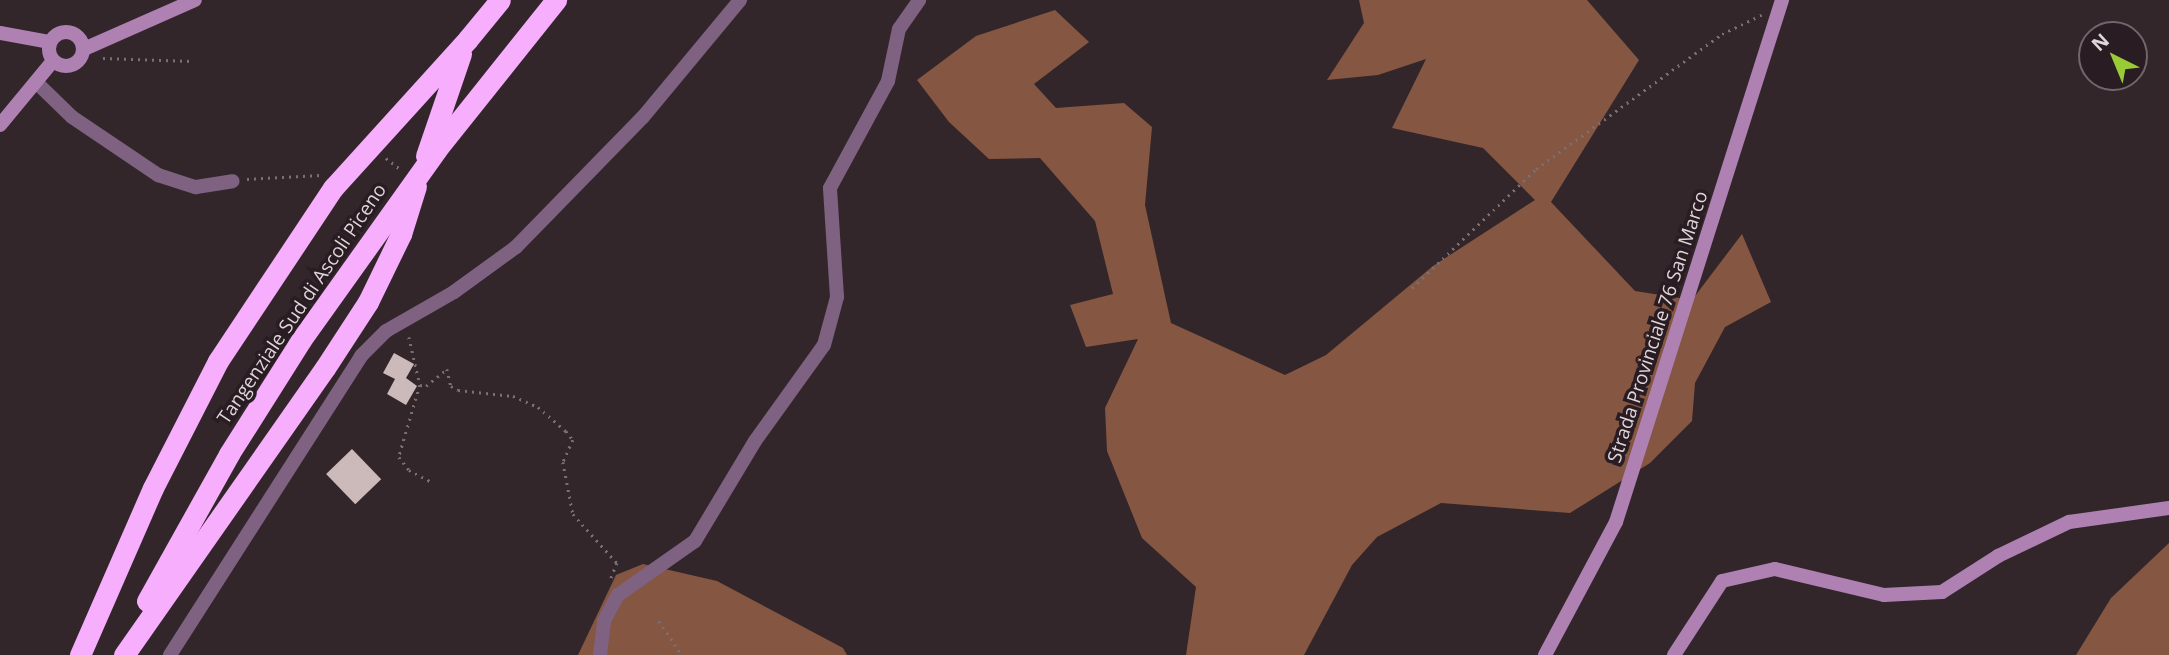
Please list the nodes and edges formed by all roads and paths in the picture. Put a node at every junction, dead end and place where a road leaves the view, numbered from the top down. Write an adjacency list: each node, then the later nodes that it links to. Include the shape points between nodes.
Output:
1 (195, 0): 10 (street)
2 (500, 0): 8 (highway)
3 (556, 0): 24 (highway, Tangenziale Sud di Ascoli Piceno, bridge, via 437,149 301,340 229,454)
4 (740, 0): 26 (street, via 643,117 516,247 454,292 386,331 361,356)
5 (919, 0): 27 (street, via 899,29 887,81 830,188 837,297 824,345 755,441 695,541 618,595 604,621)
6 (1782, 2): 16 (path, via 1722,34 1536,169); 29 (street, Strada Provinciale 76 San Marco, via 1616,522)
7 (0, 33): 9 (street)
8 (468, 39): 23 (highway, bridge, via 333,188 218,361 153,488); 25 (highway, bridge, via 444,98 401,234 368,302)
9 (50, 41): 10 (street, via 61,32 73,33); 11 (street)
10 (83, 53): 11 (street, via 71,65); 12 (path)
11 (53, 61): 13 (street)
12 (192, 61)
13 (38, 84): 14 (street); 15 (street, via 72,117 158,175 196,187)
14 (0, 125)
15 (233, 181)
16 (1412, 288)
17 (408, 331): 18 (path)
18 (420, 385): 19 (path, via 399,457 409,470); 21 (path, via 426,386 447,369 451,386 458,390 513,396 538,407 566,430 573,440 563,462 573,514 617,563)
19 (432, 482)
20 (2169, 508): 30 (street, via 2069,522 1998,556 1942,592 1884,595 1776,569 1722,580)
21 (607, 589)
22 (659, 621): 28 (path)
23 (80, 655)
24 (117, 655)
25 (124, 655)
26 (170, 655)
27 (600, 655)
28 (682, 655)
29 (1545, 655)
30 (1674, 655)

